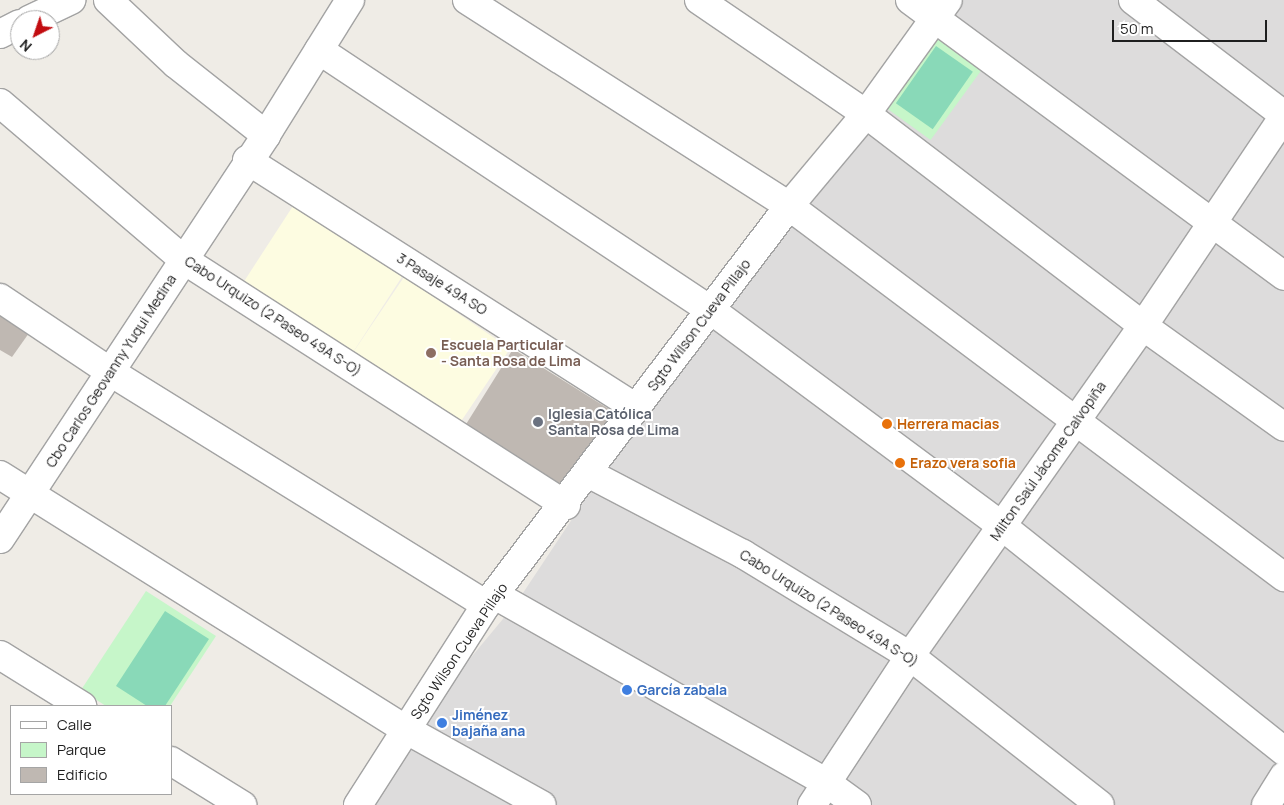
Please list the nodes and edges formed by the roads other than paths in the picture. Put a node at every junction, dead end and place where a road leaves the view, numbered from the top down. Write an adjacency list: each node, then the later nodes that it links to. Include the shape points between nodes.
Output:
1 (71, 0): 8 (street)
2 (108, 0): 14 (street, via 176,64)
3 (350, 0): 10 (street, Cbo Carlos Geovanny Yuqui Medina)
4 (467, 0): 16 (street)
5 (699, 0): 12 (street)
6 (910, 0): 9 (street)
7 (1133, 0): 13 (street)
8 (50, 10)
9 (941, 10): 12 (street, Sgto Wilson Cueva Pillajo); 17 (street)
10 (319, 50): 14 (street, Cbo Carlos Geovanny Yuqui Medina); 21 (street)
11 (0, 103): 18 (street, Cabo Urquizo (2 Paseo 49A S-O))
12 (866, 114): 16 (street, Sgto Wilson Cueva Pillajo); 22 (street)
13 (1284, 116): 17 (street, Milton Saúl Jácome Calvopiña)
14 (266, 134): 15 (street, Cbo Carlos Geovanny Yuqui Medina)
15 (247, 160): 18 (street, Cbo Carlos Geovanny Yuqui Medina); 24 (street, 3 Pasaje 49A SO)
16 (789, 206): 21 (street, Sgto Wilson Cueva Pillajo); 25 (street)
17 (1212, 222): 19 (street); 22 (street, Milton Saúl Jácome Calvopiña)
18 (184, 260): 23 (street, Cbo Carlos Geovanny Yuqui Medina); 30 (street, Cabo Urquizo (2 Paseo 49A S-O))
19 (1284, 276)
20 (0, 298): 23 (street)
21 (711, 310): 24 (street, Sgto Wilson Cueva Pillajo); 31 (street)
22 (1143, 326): 25 (street, Milton Saúl Jácome Calvopiña); 26 (street)
23 (109, 371): 29 (street, Cbo Carlos Geovanny Yuqui Medina); 34 (street)
24 (637, 408): 27 (street, Sgto Wilson Cueva Pillajo)
25 (1075, 422): 31 (street, Milton Saúl Jácome Calvopiña); 33 (street)
26 (1284, 427)
27 (588, 473): 30 (street, Sgto Wilson Cueva Pillajo); 36 (street, Cabo Urquizo (2 Paseo 49A S-O), via 743,554)
28 (0, 475): 29 (street)
29 (29, 496): 32 (street, Cbo Carlos Geovanny Yuqui Medina); 38 (street)
30 (566, 505): 34 (street, Sgto Wilson Cueva Pillajo)
31 (1002, 526): 36 (street, Milton Saúl Jácome Calvopiña); 39 (street)
32 (0, 539)
33 (1284, 577)
34 (490, 600): 38 (street, Sgto Wilson Cueva Pillajo); 41 (street)
35 (0, 655): 37 (street)
36 (910, 656): 41 (street, Milton Saúl Jácome Calvopiña); 46 (street, Cabo Urquizo (2 Paseo 49A S-O))
37 (80, 705)
38 (407, 730): 43 (street, Sgto Wilson Cueva Pillajo); 44 (street)
39 (1284, 751)
40 (172, 762): 42 (street)
41 (819, 794): 45 (street)
42 (242, 805)
43 (358, 805)
44 (542, 805)
45 (857, 805)
46 (1100, 805)

